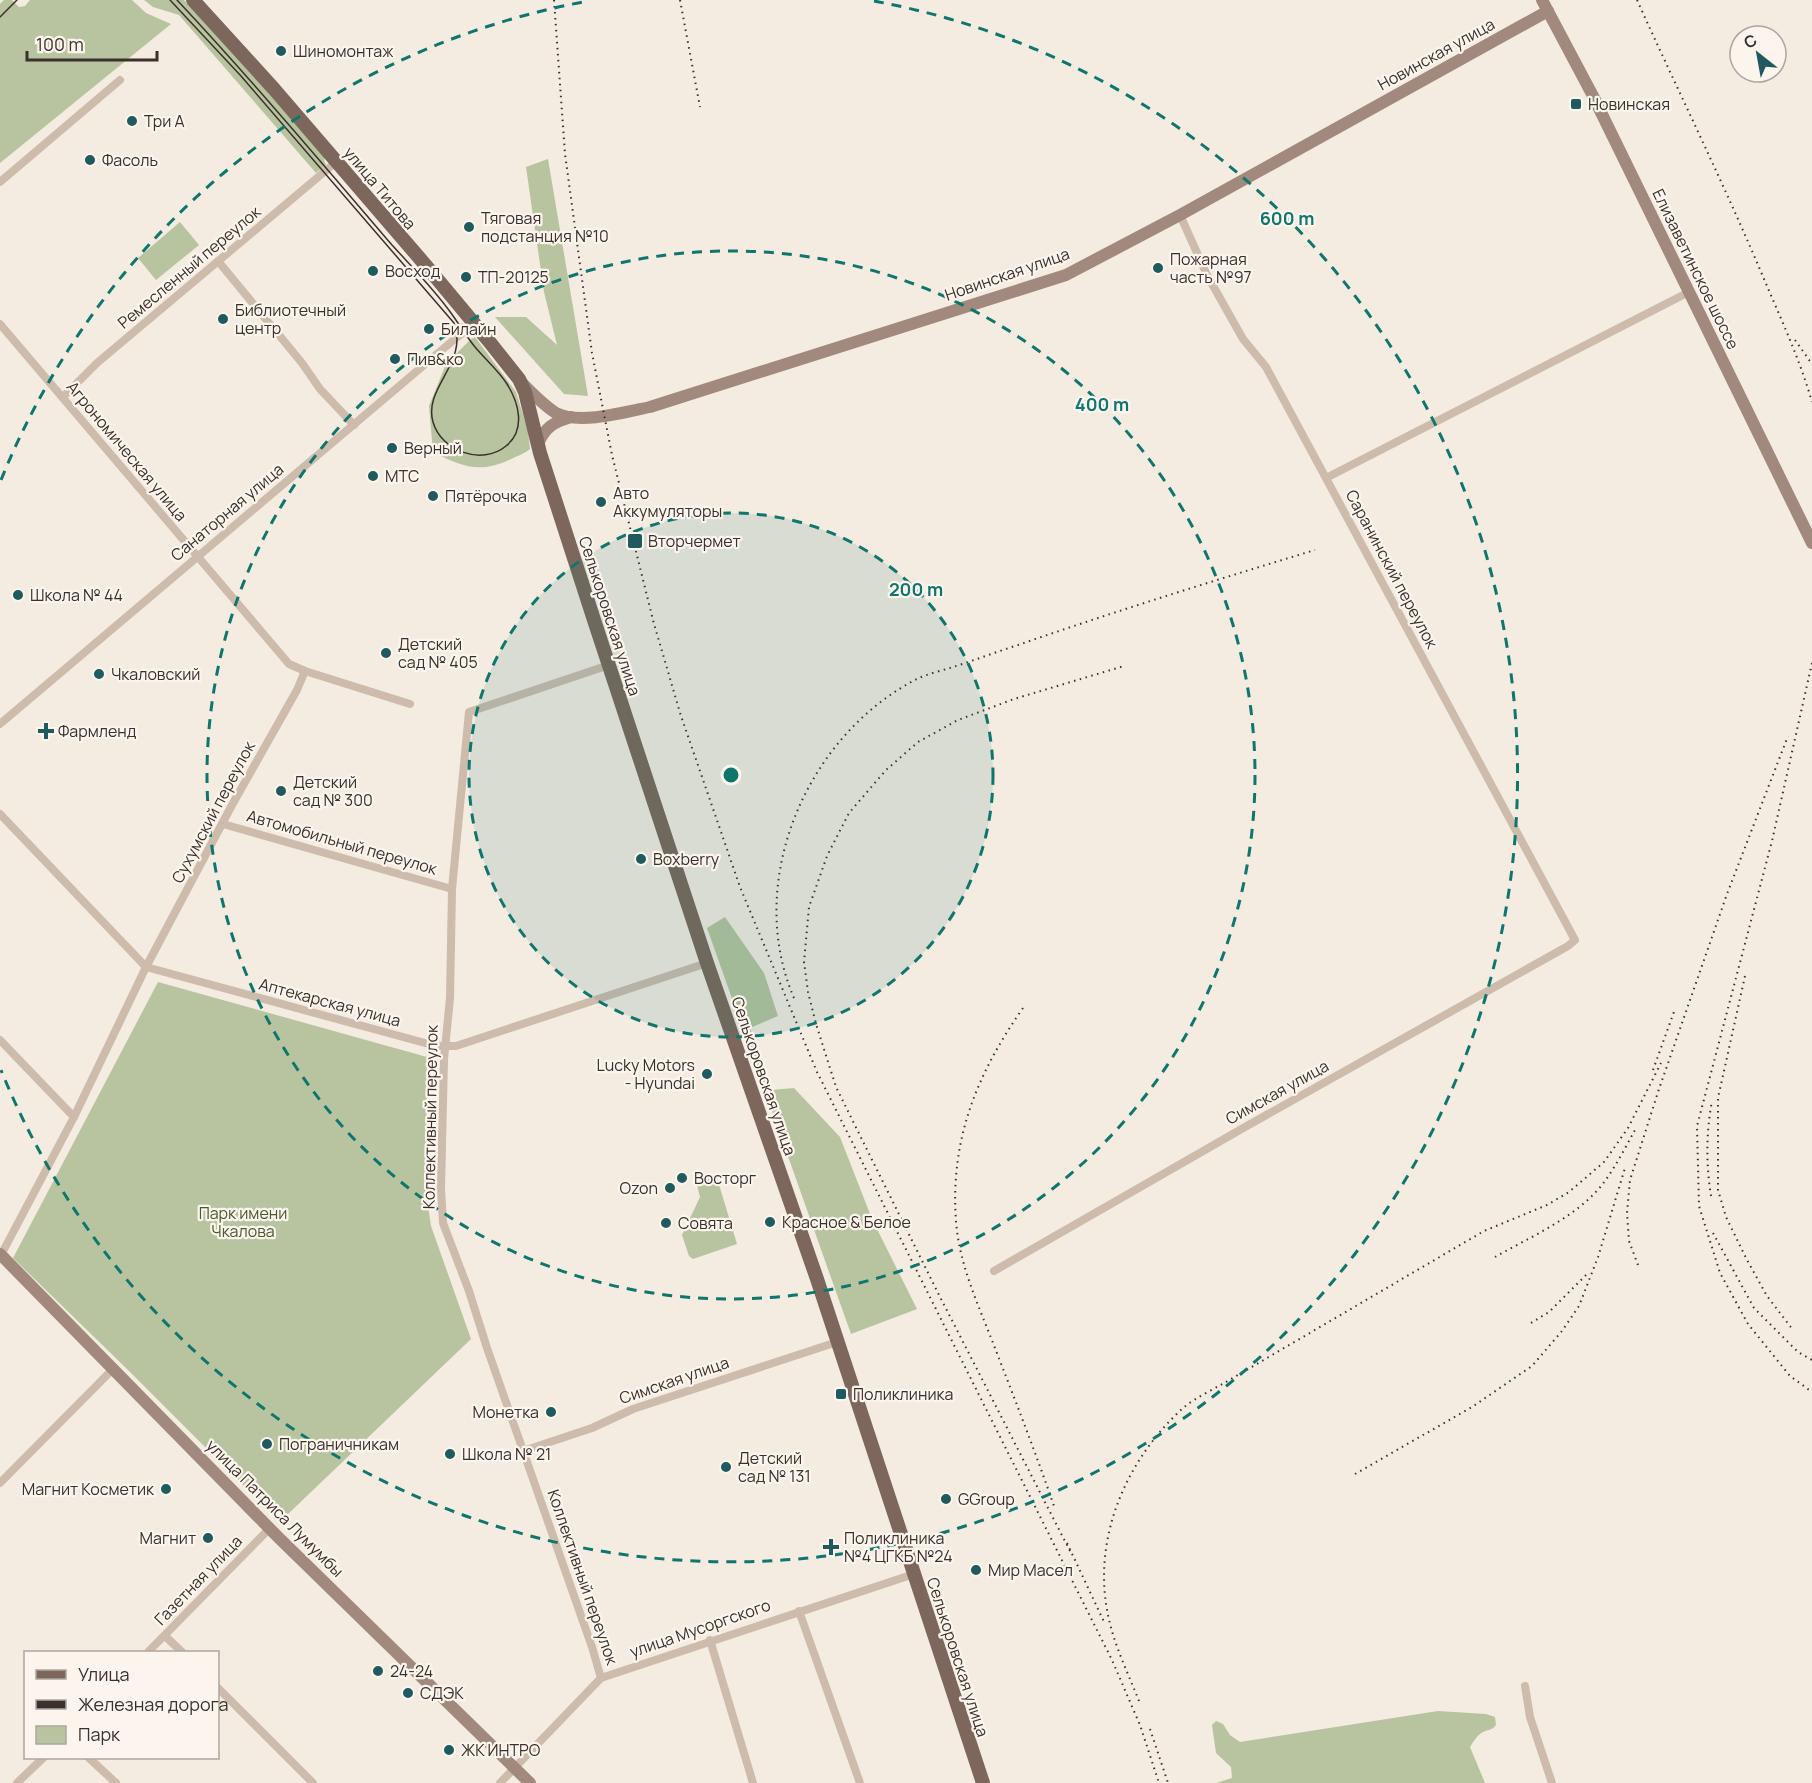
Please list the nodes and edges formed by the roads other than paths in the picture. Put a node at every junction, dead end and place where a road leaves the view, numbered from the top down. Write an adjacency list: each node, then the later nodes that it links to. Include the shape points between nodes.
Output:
1 (193, 0): 4 (main road, улица Титова)
2 (1545, 6): 6 (main road, Новинская улица); 8 (main road, Елизаветинское шоссе)
3 (120, 80): 5 (street)
4 (336, 162): 7 (street, Ремесленный переулок); 10 (main road, улица Титова)
5 (0, 182)
6 (1180, 215): 14 (main road, Новинская улица, via 1066,274 650,407 605,416); 17 (street, Саранинский переулок, via 1242,339 1266,367)
7 (218, 261): 12 (street, Ремесленный переулок, via 97,363); 15 (street, via 320,389)
8 (1689, 292): 17 (street); 18 (main road, Елизаветинское шоссе)
9 (0, 324): 12 (street, Агрономическая улица)
10 (475, 324): 11 (main road, улица Титова); 15 (street, Санаторная улица)
11 (519, 379): 13 (main road, улица Титова); 16 (main road, Селькоровская улица)
12 (63, 397): 19 (street, Агрономическая улица)
13 (539, 399): 14 (main road, Новинская улица, via 557,413)
14 (571, 417): 16 (main road, via 550,425)
15 (354, 425): 19 (street, Санаторная улица)
16 (538, 444): 20 (main road, Селькоровская улица)
17 (1326, 478): 27 (street, Саранинский переулок)
18 (1812, 543)
19 (198, 556): 21 (street, Агрономическая улица, via 289,664); 23 (street, Санаторная улица)
20 (609, 666): 26 (street, Коллективный переулок, via 469,712); 28 (main road, Селькоровская улица)
21 (306, 671): 22 (street, Агрономическая улица); 25 (street, Сухумский переулок)
22 (410, 704)
23 (0, 724)
24 (0, 814): 29 (street)
25 (223, 824): 26 (street, Автомобильный переулок); 29 (street, Сухумский переулок)
26 (452, 889): 31 (street, Коллективный переулок)
27 (1575, 940): 34 (street, Симская улица)
28 (707, 963): 31 (street, Аптекарская улица); 35 (main road, Селькоровская улица)
29 (146, 967): 31 (street, Аптекарская улица); 32 (street, Сухумский переулок)
30 (0, 1040): 32 (street)
31 (446, 1047): 37 (street, Коллективный переулок, via 443,1223)
32 (74, 1117): 33 (street, Сухумский переулок)
33 (0, 1255): 36 (main road, улица Патриса Лумумбы)
34 (994, 1271)
35 (837, 1342): 37 (street, Симская улица, via 643,1406); 40 (main road, Селькоровская улица)
36 (114, 1368): 38 (street); 39 (main road, улица Патриса Лумумбы)
37 (523, 1451): 46 (street, Коллективный переулок)
38 (0, 1483)
39 (270, 1528): 42 (street, Газетная улица); 51 (main road, улица Патриса Лумумбы)
40 (914, 1574): 41 (street, улица Мусоргского); 59 (main road, Селькоровская улица)
41 (799, 1611): 43 (street, улица Мусоргского); 58 (street)
42 (165, 1636): 44 (street, Газетная улица); 45 (street)
43 (710, 1640): 46 (street, улица Мусоргского); 57 (street)
44 (150, 1651)
45 (180, 1651)
46 (601, 1678): 51 (street, улица Мусоргского)
47 (1525, 1686): 60 (street, via 1530,1717)
48 (219, 1689): 54 (street)
49 (42, 1759): 52 (street)
50 (90, 1759): 53 (street)
51 (514, 1768): 55 (street, улица Мусоргского); 56 (main road, улица Патриса Лумумбы)
52 (17, 1783)
53 (116, 1783)
54 (314, 1783)
55 (500, 1783)
56 (530, 1783)
57 (753, 1783)
58 (860, 1783)
59 (983, 1783)
60 (1552, 1783)

